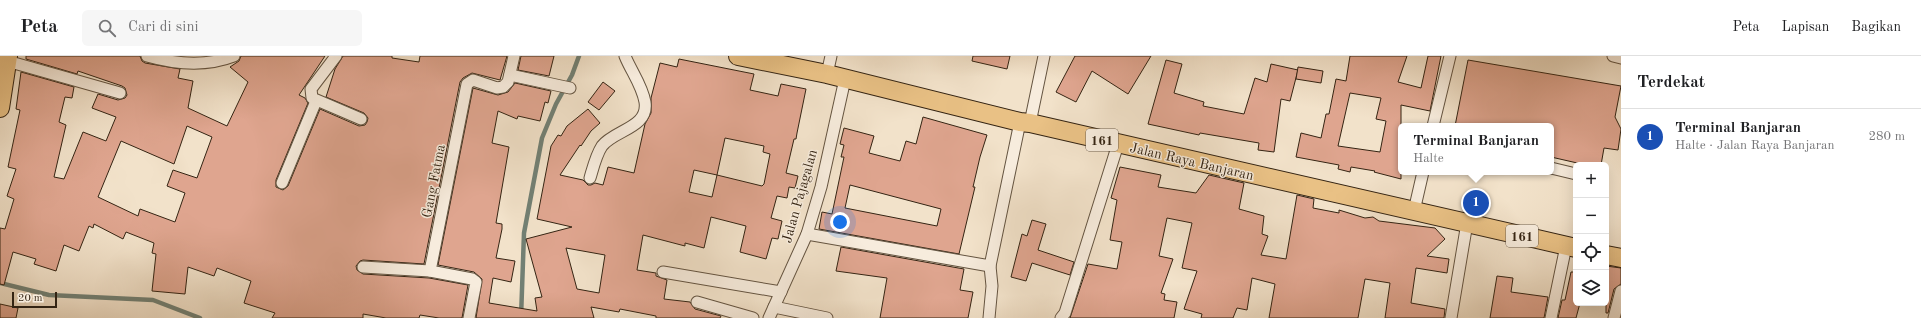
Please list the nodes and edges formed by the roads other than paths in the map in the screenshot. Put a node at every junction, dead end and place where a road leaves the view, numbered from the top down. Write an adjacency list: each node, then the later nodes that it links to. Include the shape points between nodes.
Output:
1 (147, 56): 2 (street, via 181,63 204,64)
2 (234, 56)
3 (336, 56): 18 (street, via 311,89 312,98)
4 (514, 56): 14 (street)
5 (625, 56): 27 (street, via 641,88 645,107 640,119 610,138 602,147)
6 (738, 56): 13 (main road, Jalan Raya Banjaran / 161)
7 (831, 56): 13 (street)
8 (1044, 56): 21 (street)
9 (1450, 56): 22 (street)
10 (1613, 56): 12 (street)
11 (8, 58): 17 (street); 19 (main road)
12 (1621, 58)
13 (827, 74): 15 (main road, Jalan Raya Banjaran / 161)
14 (510, 76): 16 (street); 37 (street, Gang Fatma, via 503,87 497,88 473,80 467,84)
15 (844, 79): 21 (main road, Jalan Raya Banjaran / 161); 31 (street, Jalan Pajagalan, via 821,188)
16 (570, 88)
17 (120, 93)
18 (316, 101): 20 (street); 28 (street)
19 (0, 108)
20 (361, 119)
21 (1025, 123): 23 (main road, Jalan Raya Banjaran / 161); 35 (street)
22 (1434, 123)
23 (1118, 144): 29 (main road, Jalan Raya Banjaran / 161); 48 (street, via 1065,314)
24 (1554, 169): 25 (street)
25 (1573, 173)
26 (1422, 175): 29 (street)
27 (590, 178)
28 (282, 183)
29 (1414, 211): 30 (main road, Jalan Raya Banjaran / 161)
30 (1467, 223): 32 (main road, Jalan Raya Banjaran / 161); 49 (street)
31 (807, 234): 35 (street); 40 (street, Jalan Pajagalan)
32 (1573, 246): 50 (street)
33 (1609, 256): 34 (main road)
34 (1621, 258)
35 (990, 266): 47 (street, via 992,286)
36 (363, 267): 37 (street)
37 (430, 271): 43 (street, via 476,282)
38 (663, 272): 40 (street)
39 (1621, 291): 51 (street)
40 (781, 292): 42 (street, Jalan Pajagalan)
41 (697, 302): 44 (street)
42 (774, 307): 45 (street, Jalan Pajagalan); 46 (street)
43 (469, 318)
44 (753, 318)
45 (769, 318)
46 (827, 318)
47 (989, 318)
48 (1061, 318)
49 (1451, 318)
50 (1551, 318)
51 (1614, 318)

